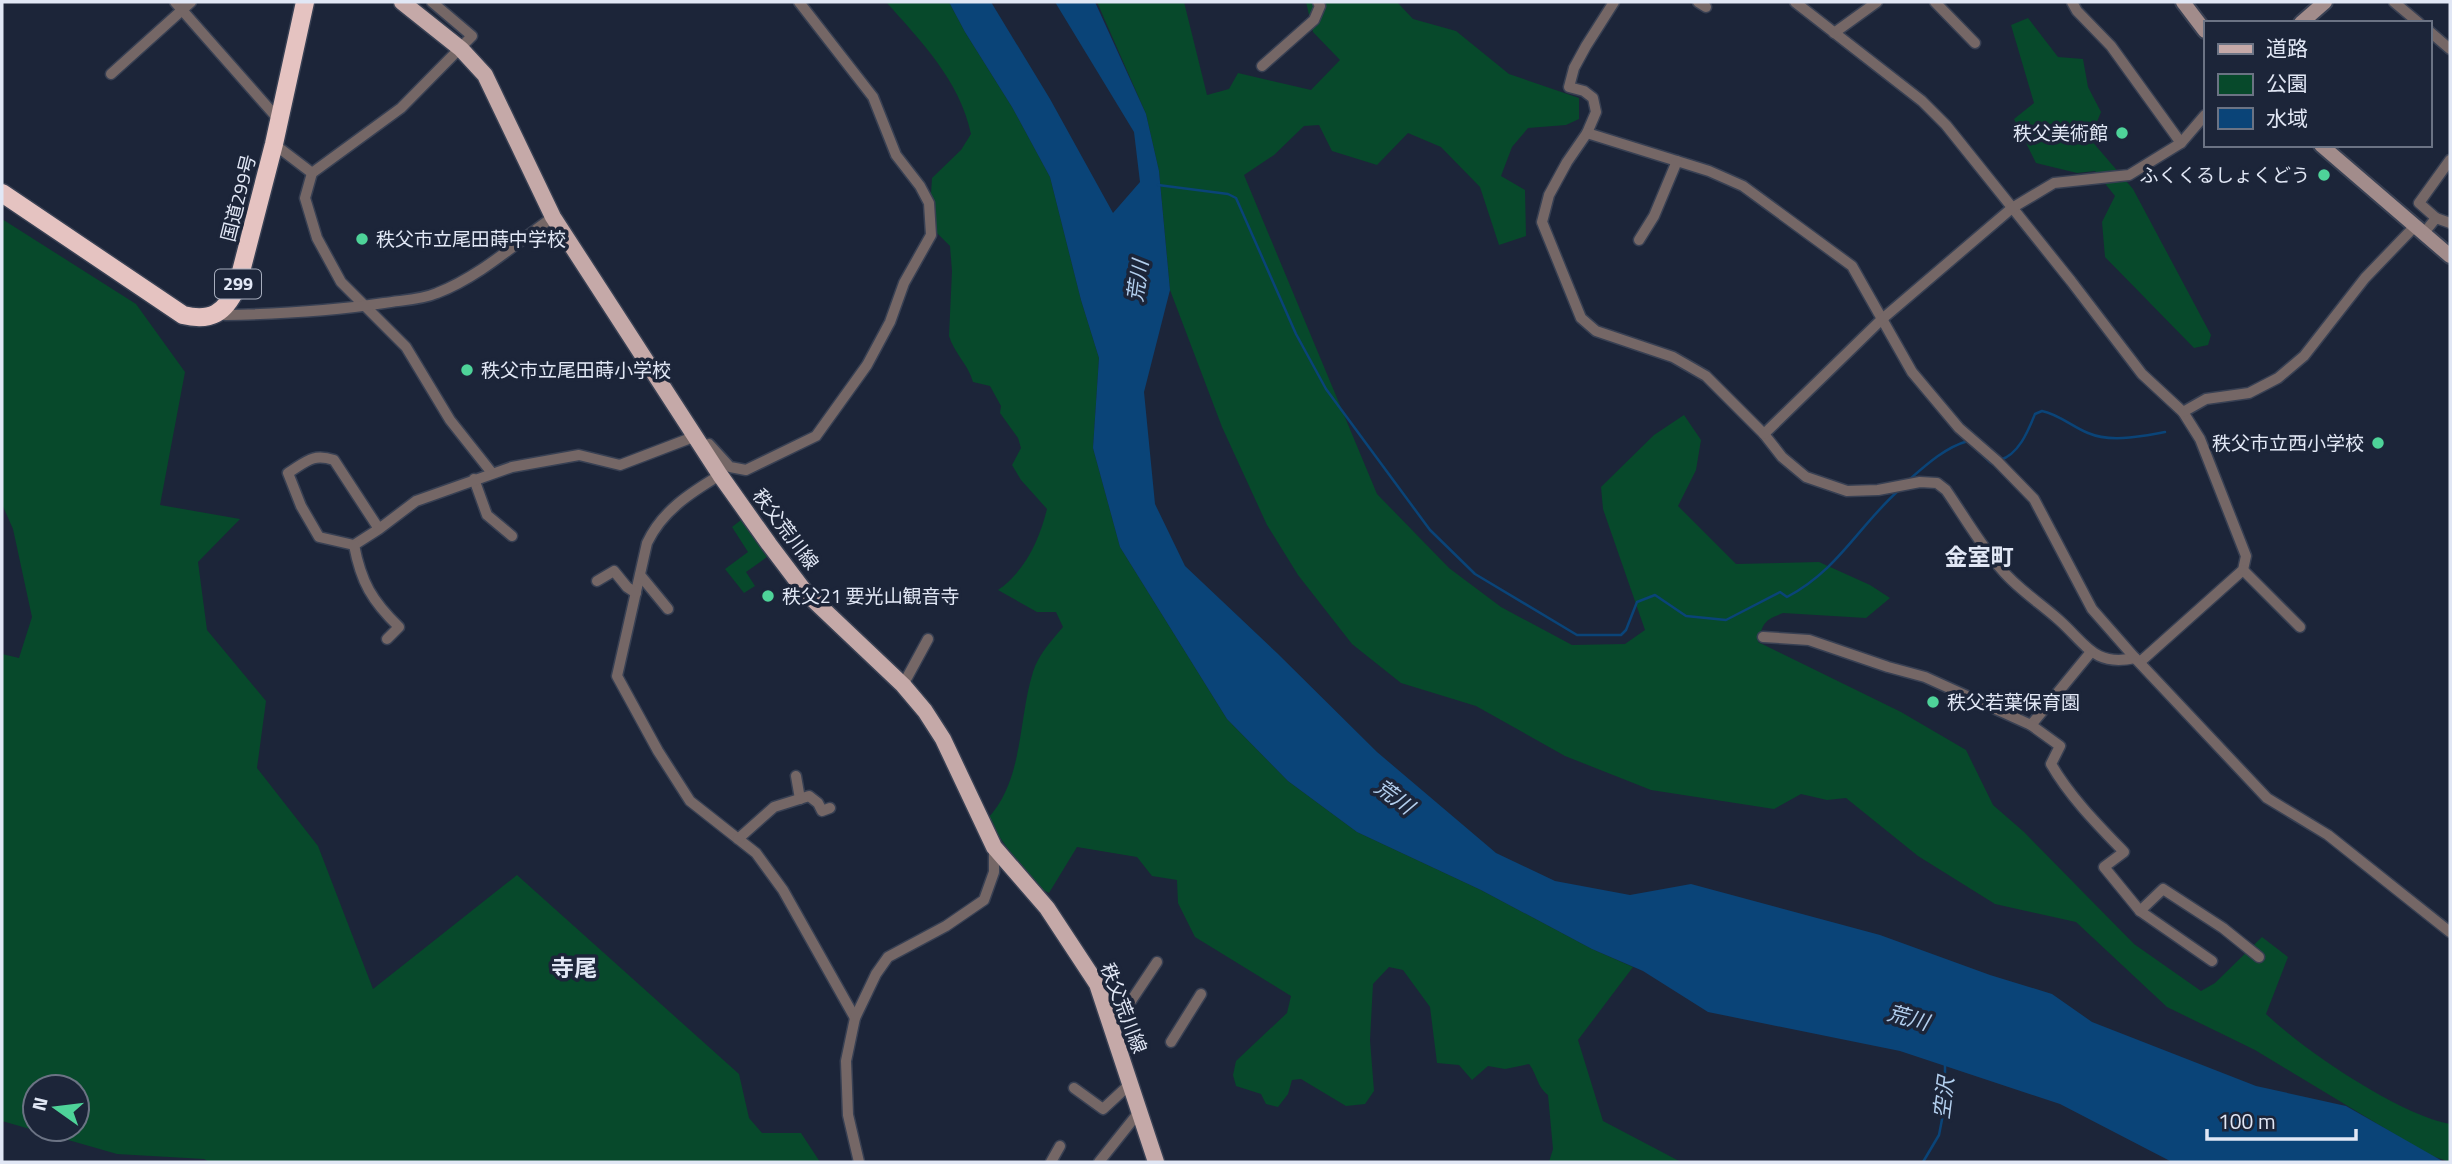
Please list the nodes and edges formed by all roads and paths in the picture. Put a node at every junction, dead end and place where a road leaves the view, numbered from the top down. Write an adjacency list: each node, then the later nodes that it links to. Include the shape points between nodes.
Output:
1 (175, 2): 15 (street)
2 (305, 2): 27 (highway, 国道299号 / 299)
3 (401, 2): 22 (main road, 秩父荒川線)
4 (432, 2): 22 (street, via 472,36)
5 (799, 2): 48 (street, via 873,97 896,155 929,203 930,235 867,365 816,436 746,470 730,467 709,444)
6 (1318, 2): 24 (street, via 1314,20)
7 (1614, 2): 28 (street, via 1574,68 1569,87 1584,91 1596,105)
8 (1795, 2): 19 (street)
9 (1877, 2): 19 (street)
10 (1935, 2): 21 (street)
11 (2072, 2): 29 (street, via 2111,46)
12 (2183, 2): 18 (street)
13 (2325, 2): 16 (street)
14 (2394, 2): 17 (street)
15 (187, 5): 25 (street); 27 (street)
16 (2303, 21)
17 (2417, 21)
18 (2204, 30)
19 (1834, 33): 36 (street, via 1946,125)
20 (2431, 33): 23 (street)
21 (1975, 43)
22 (461, 49): 34 (street, via 401,108); 37 (main road, 秩父荒川線, via 485,75)
23 (2450, 49)
24 (1262, 66)
25 (111, 74)
26 (2204, 117): 29 (street)
27 (279, 120): 30 (highway, 国道299号 / 299)
28 (1587, 133): 33 (street); 47 (street, via 1552,190 1542,222 1581,318 1596,331 1673,357 1706,376)
29 (2181, 143): 36 (street, via 2129,175 2054,183)
30 (274, 144): 34 (street); 44 (highway, 国道299号 / 299, via 237,287)
31 (2323, 147): 40 (street)
32 (2450, 160): 38 (street, via 2419,203)
33 (1677, 161): 41 (street); 45 (street, via 1743,186 1852,266)
34 (312, 173): 43 (street, via 305,198 317,238 341,282)
35 (2, 193): 44 (highway, 299, via 183,315 209,318)
36 (2012, 208): 45 (street); 46 (street, via 2141,374)
37 (552, 217): 43 (street, via 438,293); 48 (main road, 秩父荒川線)
38 (2437, 218): 39 (street); 40 (street)
39 (2450, 223)
40 (2420, 229): 42 (street); 46 (street, via 2365,278 2304,356 2278,378 2249,393 2206,399)
41 (1639, 240)
42 (2450, 256)
43 (364, 306): 44 (street, via 276,314 225,315); 49 (street, via 406,347 450,420)
44 (221, 310)
45 (1881, 320): 47 (street); 65 (street, via 1912,372 1951,418 2034,499 2092,609)
46 (2183, 412): 55 (street, via 2200,439 2246,556)
47 (1764, 434): 64 (street, via 1806,477 1827,486 1847,491 1937,483 2000,569)
48 (699, 442): 49 (street, via 620,465 579,455); 50 (main road, 秩父荒川線)
49 (492, 473): 51 (street)
50 (720, 475): 56 (street, via 664,514 647,543); 66 (main road, 秩父荒川線, via 806,593)
51 (474, 479): 52 (street, via 416,500); 53 (street, via 487,515)
52 (379, 529): 54 (street); 54 (street, via 334,460 313,457 289,473 319,537)
53 (512, 536)
54 (354, 545): 62 (street, via 360,576 379,608 399,627)
55 (2243, 570): 60 (street); 65 (street)
56 (640, 575): 58 (street); 59 (street)
57 (597, 582): 58 (street, via 614,571)
58 (636, 593): 71 (street, via 618,666 620,684 691,800)
59 (668, 609)
60 (2300, 627)
61 (1763, 637): 67 (street, via 1809,640 1925,677)
62 (387, 639)
63 (928, 639): 66 (street)
64 (2091, 652): 65 (street, via 2116,662); 67 (street)
65 (2138, 660): 74 (street, via 2267,798 2328,835)
66 (902, 685): 72 (main road, 秩父荒川線, via 943,739)
67 (2031, 725): 73 (street, via 2060,746 2051,764 2057,775 2124,852 2104,867)
68 (796, 776): 69 (street)
69 (800, 799): 70 (street, via 809,796 822,811); 71 (street, via 774,807)
70 (831, 808)
71 (738, 839): 80 (street, via 756,853 783,890)
72 (995, 847): 80 (street, via 994,872 984,900 888,957); 82 (main road, 秩父荒川線, via 1047,908 1097,984)
73 (2140, 911): 75 (street, via 2162,889); 76 (street)
74 (2450, 932)
75 (2259, 957)
76 (2212, 961)
77 (1157, 962): 79 (street)
78 (1201, 994): 81 (street)
79 (1127, 1007)
80 (855, 1018): 86 (street, via 846,1061 848,1115)
81 (1171, 1042)
82 (1130, 1084): 83 (street, via 1103,1109); 84 (main road, 秩父荒川線)
83 (1074, 1088)
84 (1139, 1112): 88 (street); 89 (main road, 秩父荒川線)
85 (1060, 1146): 87 (street)
86 (859, 1162)
87 (1051, 1162)
88 (1100, 1162)
89 (1156, 1162)

